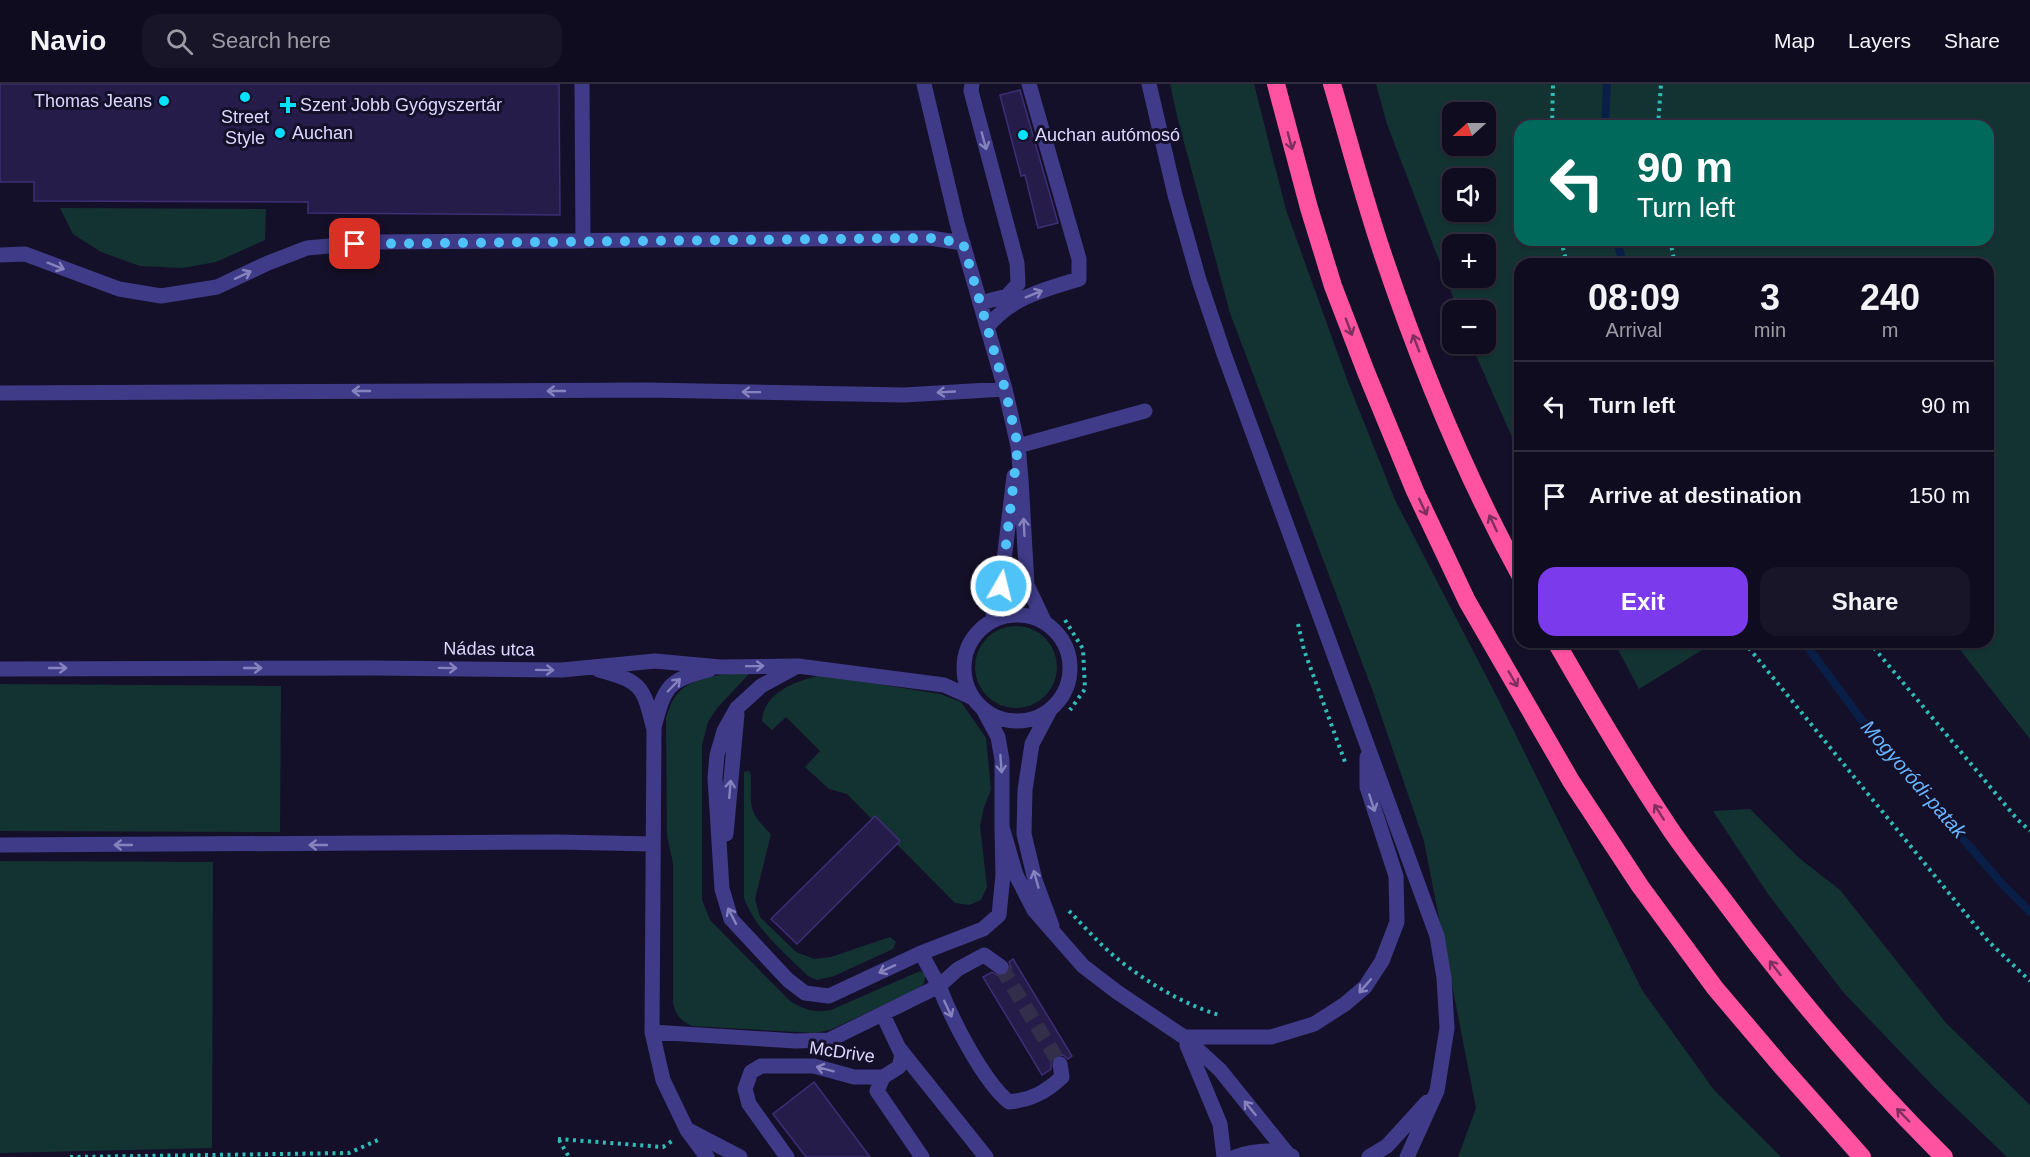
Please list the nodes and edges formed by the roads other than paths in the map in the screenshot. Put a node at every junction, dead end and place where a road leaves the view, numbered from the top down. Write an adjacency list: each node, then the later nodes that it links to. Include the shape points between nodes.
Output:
1 (582, 84): 8 (street)
2 (924, 84): 9 (street)
3 (972, 84): 11 (street, one-way to 11, via 1017,263 1018,284 1007,296)
4 (1029, 84): 12 (street, one-way to 4, via 999,313 1030,294 1079,279 1078,259)
5 (1149, 84): 28 (street, via 1203,290)
6 (1276, 84): 54 (highway, one-way to 54, via 1333,286 1415,490 1467,601 1571,781 1640,886 1715,988)
7 (1332, 84): 17 (highway, one-way to 7, via 1466,466 1422,358 1383,255)
8 (583, 241): 9 (street, via 930,238); 10 (street, one-way to 8, via 24,254 119,289 161,296 217,287 306,248 373,242)
9 (963, 243): 11 (street)
10 (0, 255)
11 (980, 303): 12 (street)
12 (987, 327): 13 (street)
13 (1005, 389): 14 (street, one-way to 14, via 904,395 648,390); 16 (street)
14 (0, 393)
15 (1145, 411): 16 (street)
16 (1018, 446): 18 (street, via 1001,586); 19 (street, one-way to 16, via 1027,585)
17 (1514, 563)
18 (992, 621): 19 (street, via 1018,615); 25 (street, via 971,640 965,657 964,675)
19 (1045, 623): 26 (street, via 1065,646 1070,668 1065,691)
20 (1559, 648): 55 (highway, one-way to 20, via 1859,1069 1744,928 1666,823)
21 (798, 666): 22 (street, Nádas utca, one-way to 21); 25 (street, Nádas utca, via 944,685); 33 (street, one-way to 21, via 829,996 805,993 731,919 722,890 717,755 737,708 761,686)
22 (720, 667): 23 (street, Nádas utca, via 655,661); 27 (street, one-way to 22, via 661,701 669,688 682,676)
23 (589, 668): 24 (street, Nádas utca, one-way to 23); 27 (street, via 628,678 640,687)
24 (0, 669)
25 (978, 704): 26 (street, via 997,717 1013,721); 29 (street, one-way to 29, via 998,737)
26 (1051, 709): 32 (street, one-way to 26, via 1035,880 1024,834 1032,744)
27 (654, 730): 30 (street)
28 (1367, 745): 38 (street, one-way to 38, via 1367,787 1396,876 1397,922 1382,961 1365,987 1314,1024 1271,1037); 42 (street, via 1437,936 1447,1028)
29 (1002, 827): 32 (street, via 1016,874 1034,910); 33 (street, via 999,915 983,929)
30 (653, 844): 31 (street, one-way to 31); 37 (street)
31 (0, 845)
32 (1055, 934): 38 (street, via 1083,966)
33 (921, 953): 35 (street)
34 (1001, 967): 35 (street, via 984,956 958,969)
35 (939, 986): 36 (street); 40 (street, one-way to 40, via 949,1012 997,1092 1009,1102 1026,1101 1048,1089 1062,1077)
36 (883, 1014): 37 (street, via 829,1040); 39 (street)
37 (652, 1032): 43 (street, via 663,1080)
38 (1184, 1037): 44 (street, one-way to 38, via 1220,1070); 50 (street, via 1220,1124)
39 (895, 1042): 41 (street, via 902,1055 899,1067); 49 (street)
40 (1060, 1064)
41 (883, 1077): 47 (street, McDrive, one-way to 47, via 854,1077 814,1066 761,1066 751,1072 745,1089 749,1104); 48 (street, via 877,1091)
42 (1437, 1090): 52 (street, via 1387,1146); 53 (street)
43 (687, 1130): 45 (street); 46 (street)
44 (1291, 1155): 51 (street, via 1256,1151)
45 (707, 1157)
46 (740, 1157)
47 (787, 1157)
48 (922, 1157)
49 (986, 1157)
50 (1224, 1157)
51 (1235, 1157)
52 (1369, 1157)
53 (1407, 1157)
54 (1862, 1157)
55 (1944, 1157)

